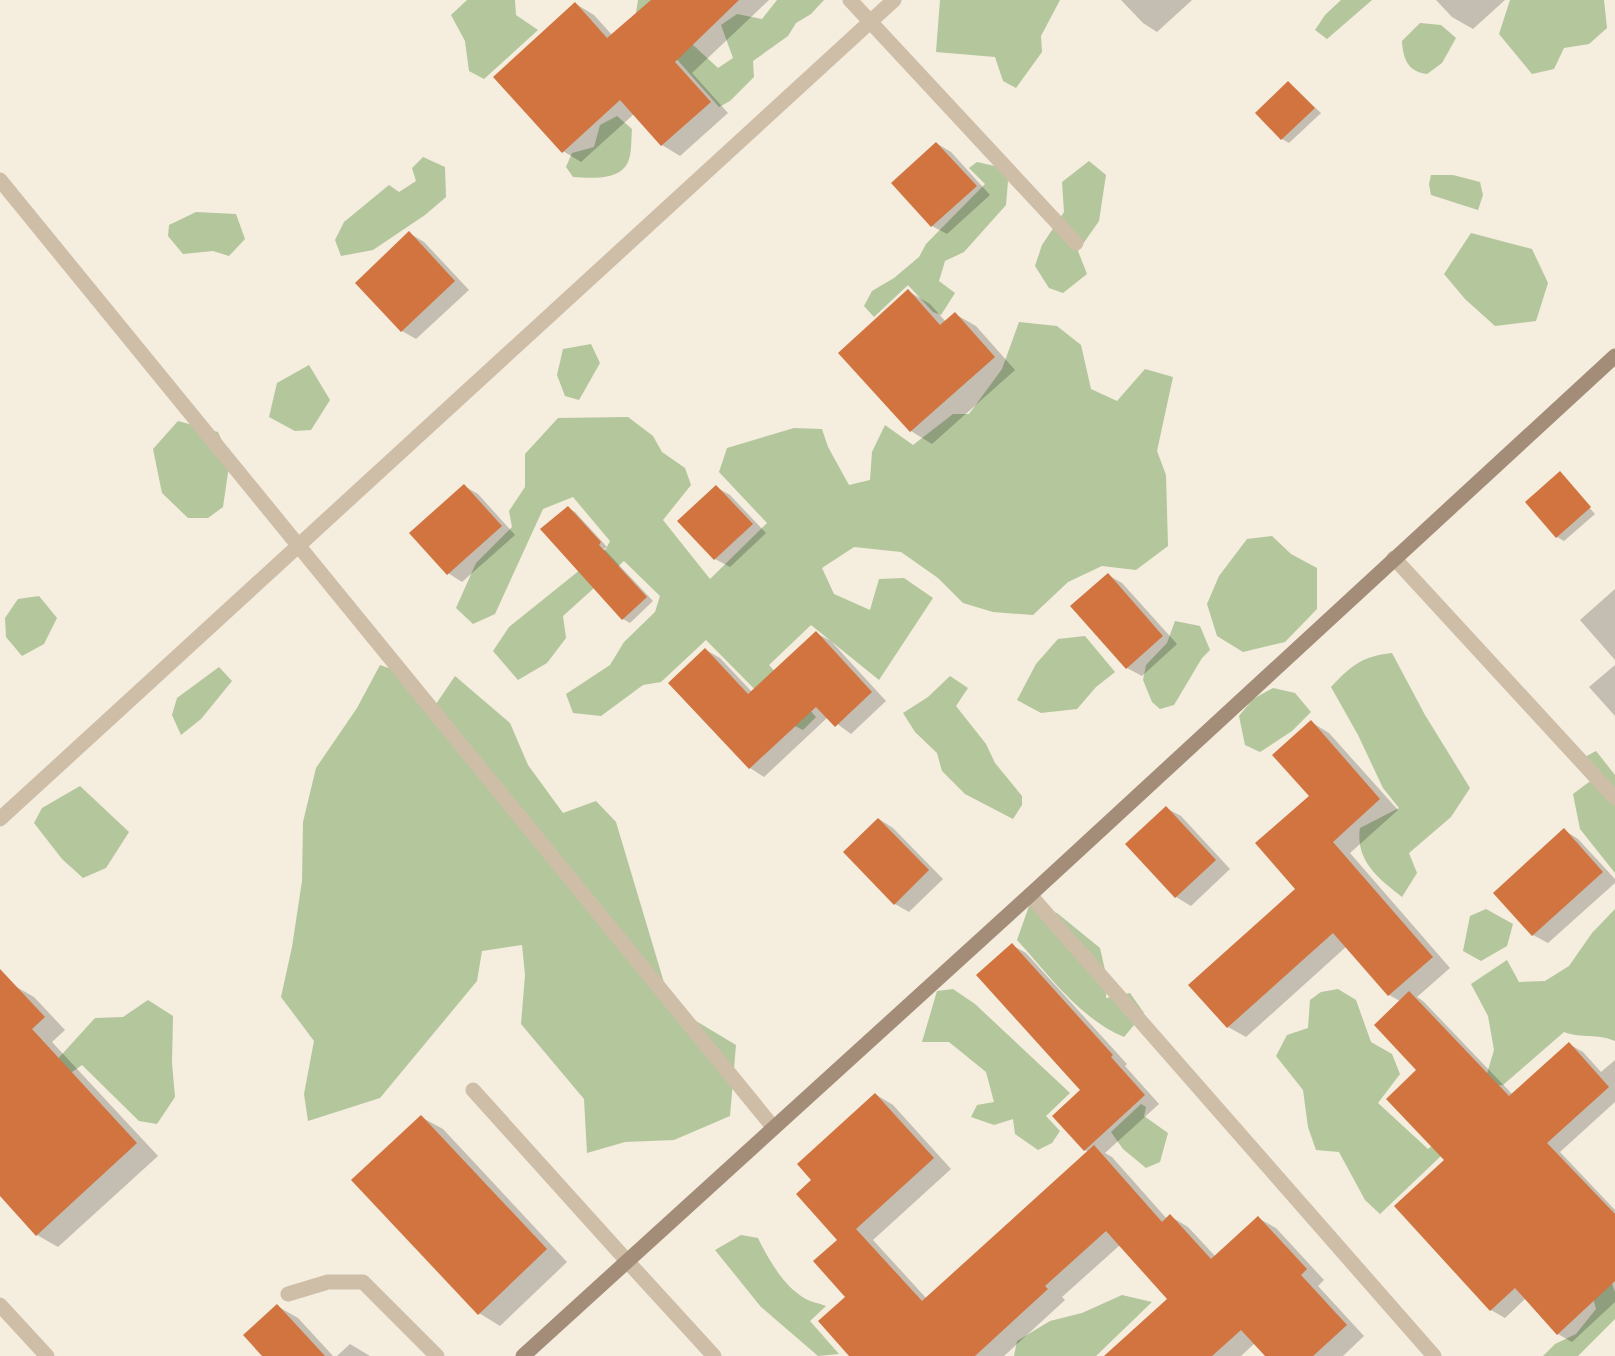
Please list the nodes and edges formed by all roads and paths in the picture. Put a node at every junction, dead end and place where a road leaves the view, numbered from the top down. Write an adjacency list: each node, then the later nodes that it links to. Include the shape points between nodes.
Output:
1 (850, 0): 3 (street)
2 (894, 0): 3 (street)
3 (871, 21): 5 (street); 7 (street)
4 (0, 180): 7 (street)
5 (1076, 243)
6 (1615, 356): 8 (street)
7 (299, 546): 10 (street); 13 (street)
8 (1394, 558): 9 (street); 11 (street)
9 (1615, 798)
10 (0, 819)
11 (1030, 895): 13 (street); 21 (street)
12 (473, 1090): 14 (street)
13 (773, 1126): 14 (street)
14 (628, 1262): 19 (street); 20 (street)
15 (288, 1294): 18 (street, via 328,1282 363,1282)
16 (0, 1305): 17 (street)
17 (47, 1356)
18 (437, 1356)
19 (523, 1356)
20 (714, 1356)
21 (1434, 1356)

